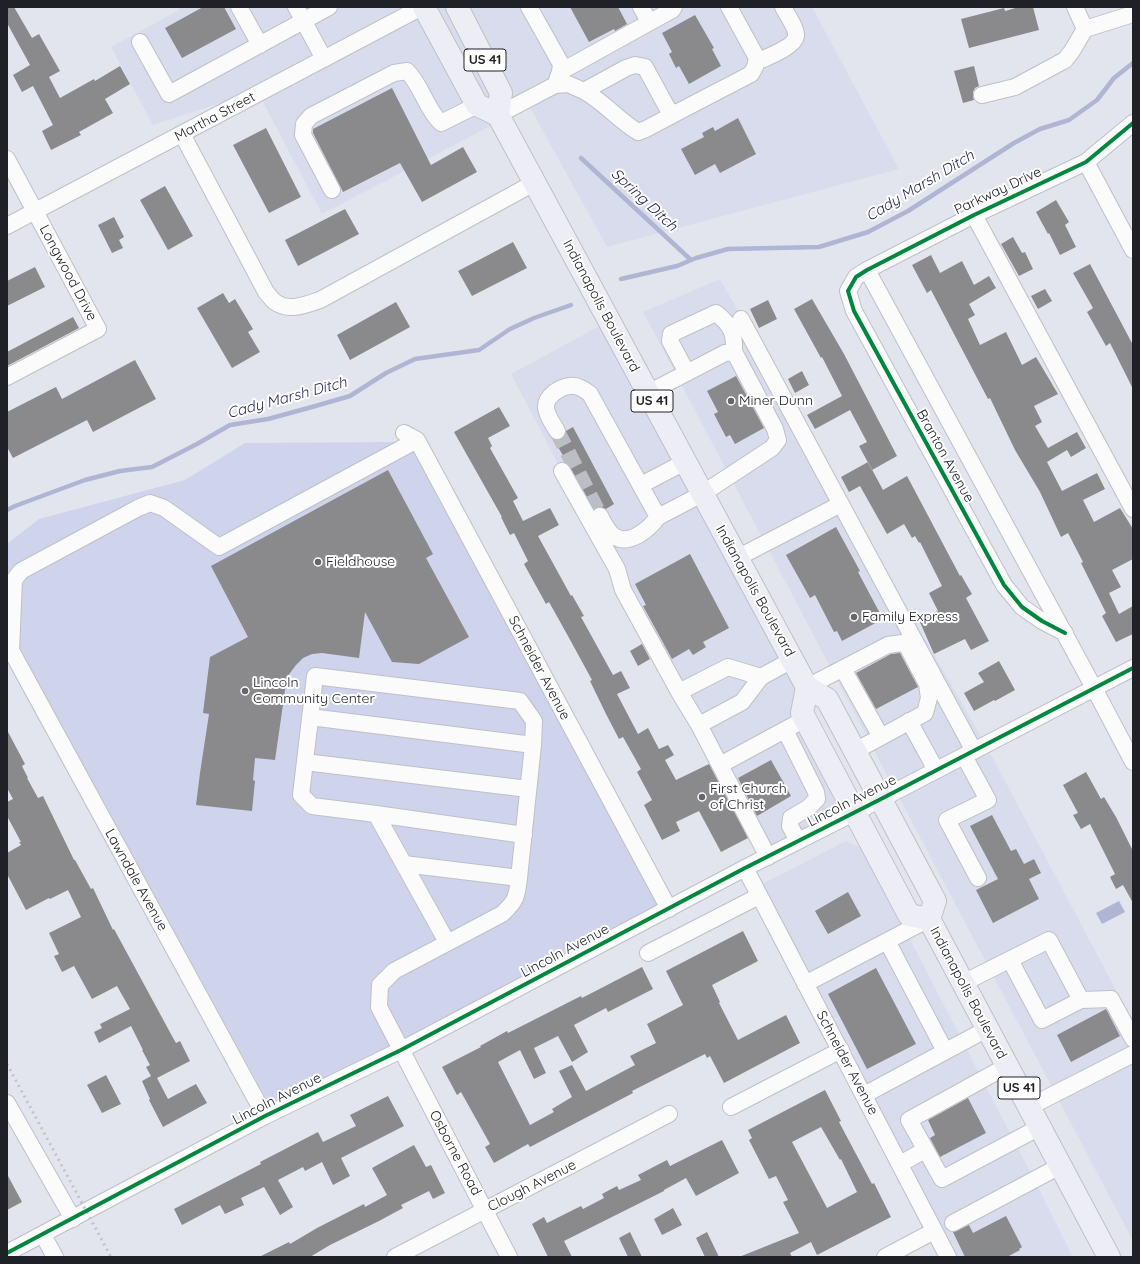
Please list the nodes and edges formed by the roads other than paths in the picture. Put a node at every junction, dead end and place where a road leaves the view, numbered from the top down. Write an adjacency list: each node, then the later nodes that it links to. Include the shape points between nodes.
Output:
1 (239, 7): 17 (street)
2 (296, 7): 13 (street)
3 (330, 7): 13 (street)
4 (423, 7): 19 (street, Martha Street); 23 (highway, US 41)
5 (458, 7): 25 (highway, US 41, via 501,93)
6 (529, 7): 20 (street, via 560,64)
7 (641, 7): 14 (street)
8 (674, 7): 14 (street)
9 (729, 7): 18 (street)
10 (783, 7): 18 (street, via 795,30 796,36 792,44 766,58)
11 (1074, 7): 15 (street)
12 (1133, 14): 15 (street)
13 (304, 21): 17 (street); 19 (street)
14 (650, 22): 20 (street)
15 (1085, 29): 22 (street, via 1065,60 1015,88)
16 (140, 42): 17 (street, via 169,94)
17 (260, 45)
18 (757, 58): 24 (street, via 751,74)
19 (324, 59): 27 (street, Martha Street)
20 (558, 79): 21 (street); 25 (street)
21 (584, 91): 24 (street, via 597,98 638,132); 24 (street, via 626,68 635,65 645,66 670,113)
22 (982, 95)
23 (477, 105): 25 (highway); 31 (street, via 441,123 434,117 415,78 407,71 394,73 311,116 304,124 303,135)
24 (678, 112)
25 (498, 115): 30 (highway, Indianapolis Boulevard / US 41)
26 (1133, 123): 29 (street, Parkway Drive)
27 (182, 134): 30 (street, via 266,292 275,302 287,307 303,306 320,300); 32 (street, Martha Street)
28 (7, 159): 32 (street)
29 (1086, 162): 33 (street, Parkway Drive); 35 (street)
30 (534, 183): 41 (highway, Indianapolis Boulevard / US 41)
31 (332, 190)
32 (35, 211): 34 (street, Martha Street); 40 (street, Longwood Drive, via 98,329)
33 (974, 215): 36 (street, Parkway Drive); 48 (street)
34 (7, 226)
35 (1133, 250)
36 (866, 270): 52 (street, Branton Avenue); 52 (street, Branton Avenue, via 856,277 848,291 857,317 1004,585 1022,607)
37 (741, 318): 47 (street)
38 (734, 352): 39 (street, via 725,353); 39 (street, via 734,340 727,322 716,313 670,334 670,341); 46 (street, via 775,429 778,440 772,448)
39 (687, 373): 41 (street)
40 (7, 377)
41 (648, 393): 43 (highway, Indianapolis Boulevard / US 41)
42 (557, 431): 45 (street, via 546,408 547,400 551,394 570,386 582,388 590,394)
43 (684, 462): 45 (street); 46 (highway, Indianapolis Boulevard / US 41)
44 (562, 471): 60 (street, via 617,569 623,590)
45 (641, 485): 50 (street)
46 (702, 494): 50 (street); 51 (highway, Indianapolis Boulevard / US 41)
47 (841, 504): 51 (street); 69 (street)
48 (1133, 509)
49 (600, 516): 50 (street, via 615,537 625,540 640,535)
50 (658, 517)
51 (737, 558): 54 (highway, Indianapolis Boulevard / US 41)
52 (1065, 633): 59 (street, Branton Avenue)
53 (9, 647): 86 (street, Schneider Avenue, via 14,580 21,571 138,508 150,503 164,508 219,547 410,437); 107 (street, Lawndale Avenue)
54 (792, 660): 57 (street); 58 (highway, Indianapolis Boulevard / US 41)
55 (1133, 668): 59 (street, Lincoln Avenue)
56 (843, 669): 58 (street); 63 (street, via 888,645 902,643 907,646 927,684 929,698 925,713); 66 (street)
57 (761, 677): 60 (street, via 728,667); 64 (street, via 742,702)
58 (808, 687): 62 (highway, Indianapolis Boulevard, via 802,713); 68 (highway, Indianapolis Boulevard / US 41, via 826,699)
59 (1094, 688): 69 (street, Lincoln Avenue); 71 (street, Branton Avenue)
60 (679, 692): 64 (street)
61 (310, 717): 67 (street); 67 (street, Osborne Road, via 315,676 520,701 534,721); 70 (street)
62 (805, 719): 65 (street); 76 (highway, Indianapolis Boulevard)
63 (909, 722): 66 (street); 73 (street)
64 (699, 725): 72 (street)
65 (785, 730): 72 (street); 79 (street, via 816,792 816,799 808,808 790,818 790,826)
66 (881, 737): 68 (street)
67 (533, 745): 74 (street, Osborne Road)
68 (855, 752): 75 (highway, Indianapolis Boulevard / US 41)
69 (969, 753): 73 (street, Lincoln Avenue); 84 (street, via 988,800 947,820)
70 (305, 762): 74 (street); 77 (street, via 301,795 312,806)
71 (1133, 762)
72 (720, 765): 80 (street)
73 (936, 770): 75 (street, Lincoln Avenue)
74 (528, 789): 78 (street, Osborne Road)
75 (880, 799): 76 (street, Lincoln Avenue); 87 (highway, Indianapolis Boulevard / US 41, via 935,901)
76 (855, 812): 79 (street, Lincoln Avenue); 87 (highway, Indianapolis Boulevard, via 909,915)
77 (376, 814): 78 (street); 81 (street)
78 (524, 835): 83 (street, Osborne Road)
79 (798, 841): 80 (street, Lincoln Avenue)
80 (768, 856): 82 (street, Lincoln Avenue)
81 (404, 864): 83 (street); 89 (street)
82 (745, 868): 85 (street, Schneider Avenue); 86 (street, Lincoln Avenue)
83 (519, 878): 89 (street, Osborne Road, via 513,904 502,914)
84 (978, 878)
85 (759, 896): 90 (street); 92 (street, Schneider Avenue)
86 (669, 909): 97 (street, Lincoln Avenue)
87 (929, 920): 88 (street); 93 (highway, Indianapolis Boulevard / US 41)
88 (887, 941): 92 (street); 99 (street)
89 (446, 942): 97 (street, Osborne Road, via 394,971 380,985 379,1007)
90 (648, 953)
91 (1010, 960): 93 (street); 94 (street, via 1049,940); 94 (street, via 1042,1020)
92 (805, 984): 98 (street, Schneider Avenue)
93 (963, 984): 95 (highway, Indianapolis Boulevard / US 41)
94 (1081, 1000): 96 (street, via 1111,999)
95 (988, 1029): 99 (street); 101 (highway, Indianapolis Boulevard / US 41)
96 (1133, 1039)
97 (401, 1050): 107 (street, Lincoln Avenue); 112 (street, Osborne Road)
98 (841, 1050): 102 (street, Schneider Avenue); 104 (street)
99 (945, 1051): 102 (street)
100 (1133, 1054): 105 (street)
101 (1007, 1066): 105 (highway, Indianapolis Boulevard / US 41); 109 (street, via 909,1120)
102 (864, 1095): 110 (street, Schneider Avenue)
103 (7, 1104): 113 (street)
104 (731, 1107)
105 (1029, 1107): 108 (highway, Indianapolis Boulevard / US 41)
106 (668, 1114): 112 (street, Clough Avenue)
107 (265, 1116): 113 (street, Lincoln Avenue)
108 (1040, 1127): 109 (street, via 942,1179); 111 (highway, Indianapolis Boulevard / US 41)
109 (925, 1150): 110 (street)
110 (900, 1164): 115 (street, Schneider Avenue)
111 (1060, 1166): 114 (street); 123 (highway, Indianapolis Boulevard / US 41)
112 (485, 1210): 119 (street, Clough Avenue); 120 (street, Osborne Road)
113 (73, 1219): 116 (street, Lincoln Avenue)
114 (953, 1222)
115 (934, 1231): 121 (street); 122 (street, Schneider Avenue)
116 (43, 1234): 117 (street, Lincoln Avenue); 118 (street)
117 (7, 1253)
118 (55, 1257)
119 (395, 1257)
120 (510, 1257)
121 (885, 1257)
122 (948, 1257)
123 (1109, 1257)

